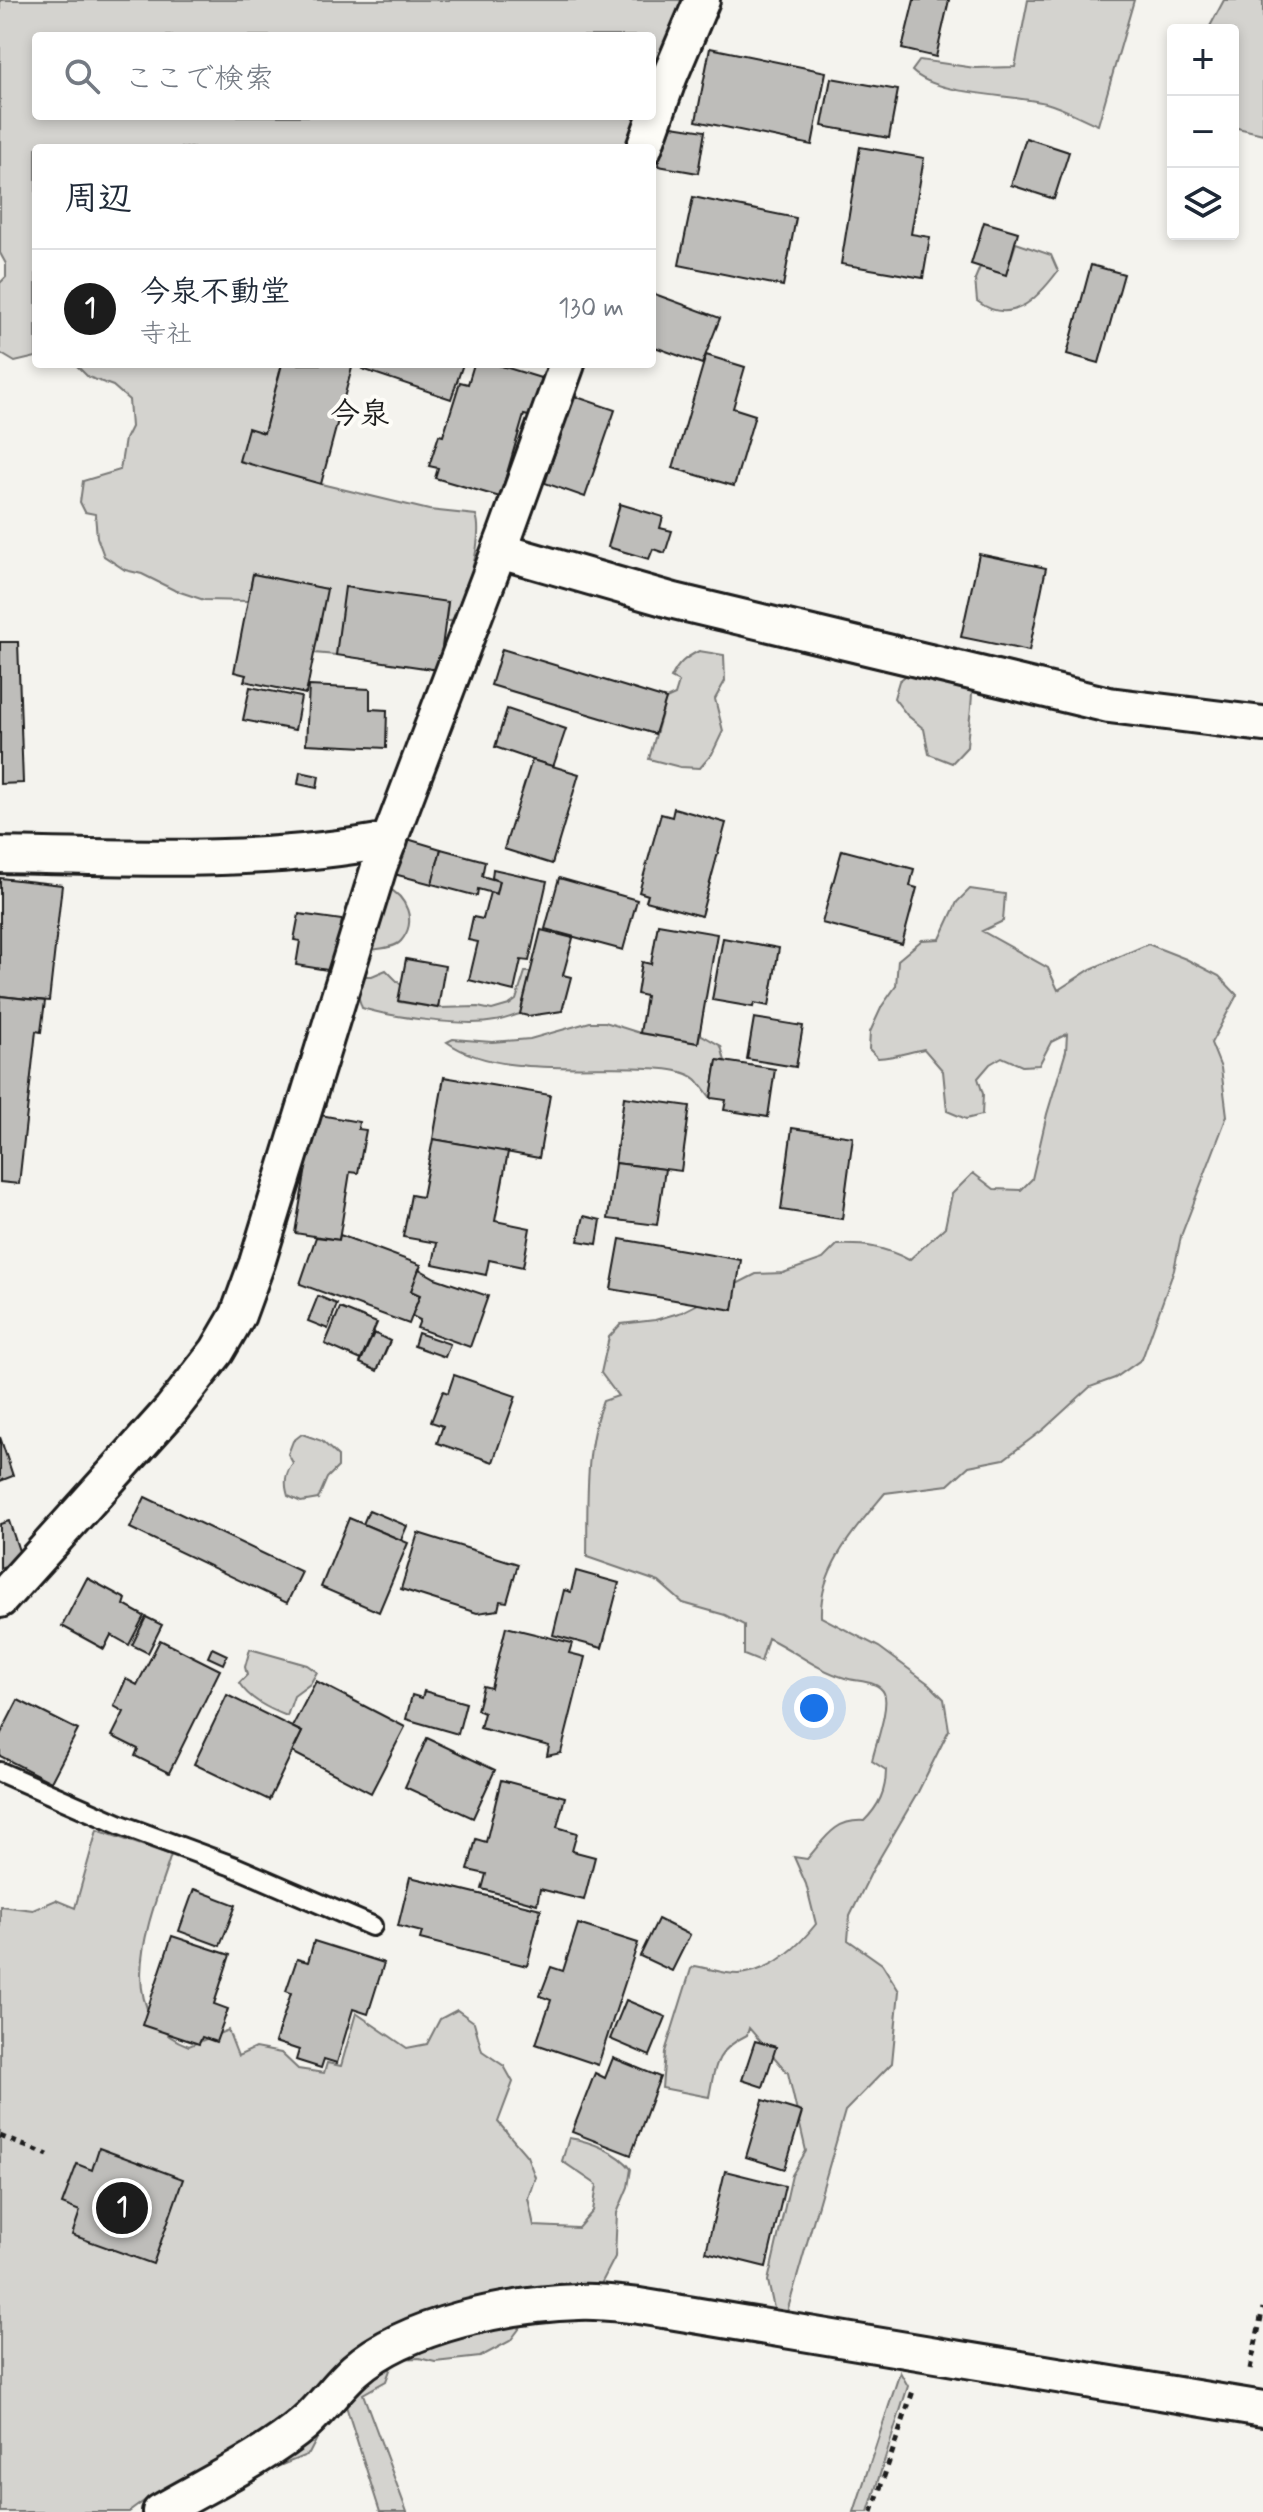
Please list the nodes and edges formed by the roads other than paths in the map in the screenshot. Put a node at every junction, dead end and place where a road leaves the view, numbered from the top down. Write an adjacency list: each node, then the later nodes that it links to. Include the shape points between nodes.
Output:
1 (702, 0): 2 (street)
2 (656, 114)
3 (654, 120): 4 (street)
4 (645, 144)
5 (566, 368): 6 (street)
6 (500, 551): 7 (street, via 674,601 1109,705); 8 (street)
7 (1263, 724)
8 (390, 840): 9 (street, via 272,857); 10 (street, via 238,1315 179,1400)
9 (0, 855)
10 (0, 1600)
11 (0, 1772): 12 (lane)
12 (372, 1926)
13 (1252, 2407): 14 (street, via 655,2308 544,2305 460,2319 386,2349 356,2369 304,2423)
14 (160, 2512)

